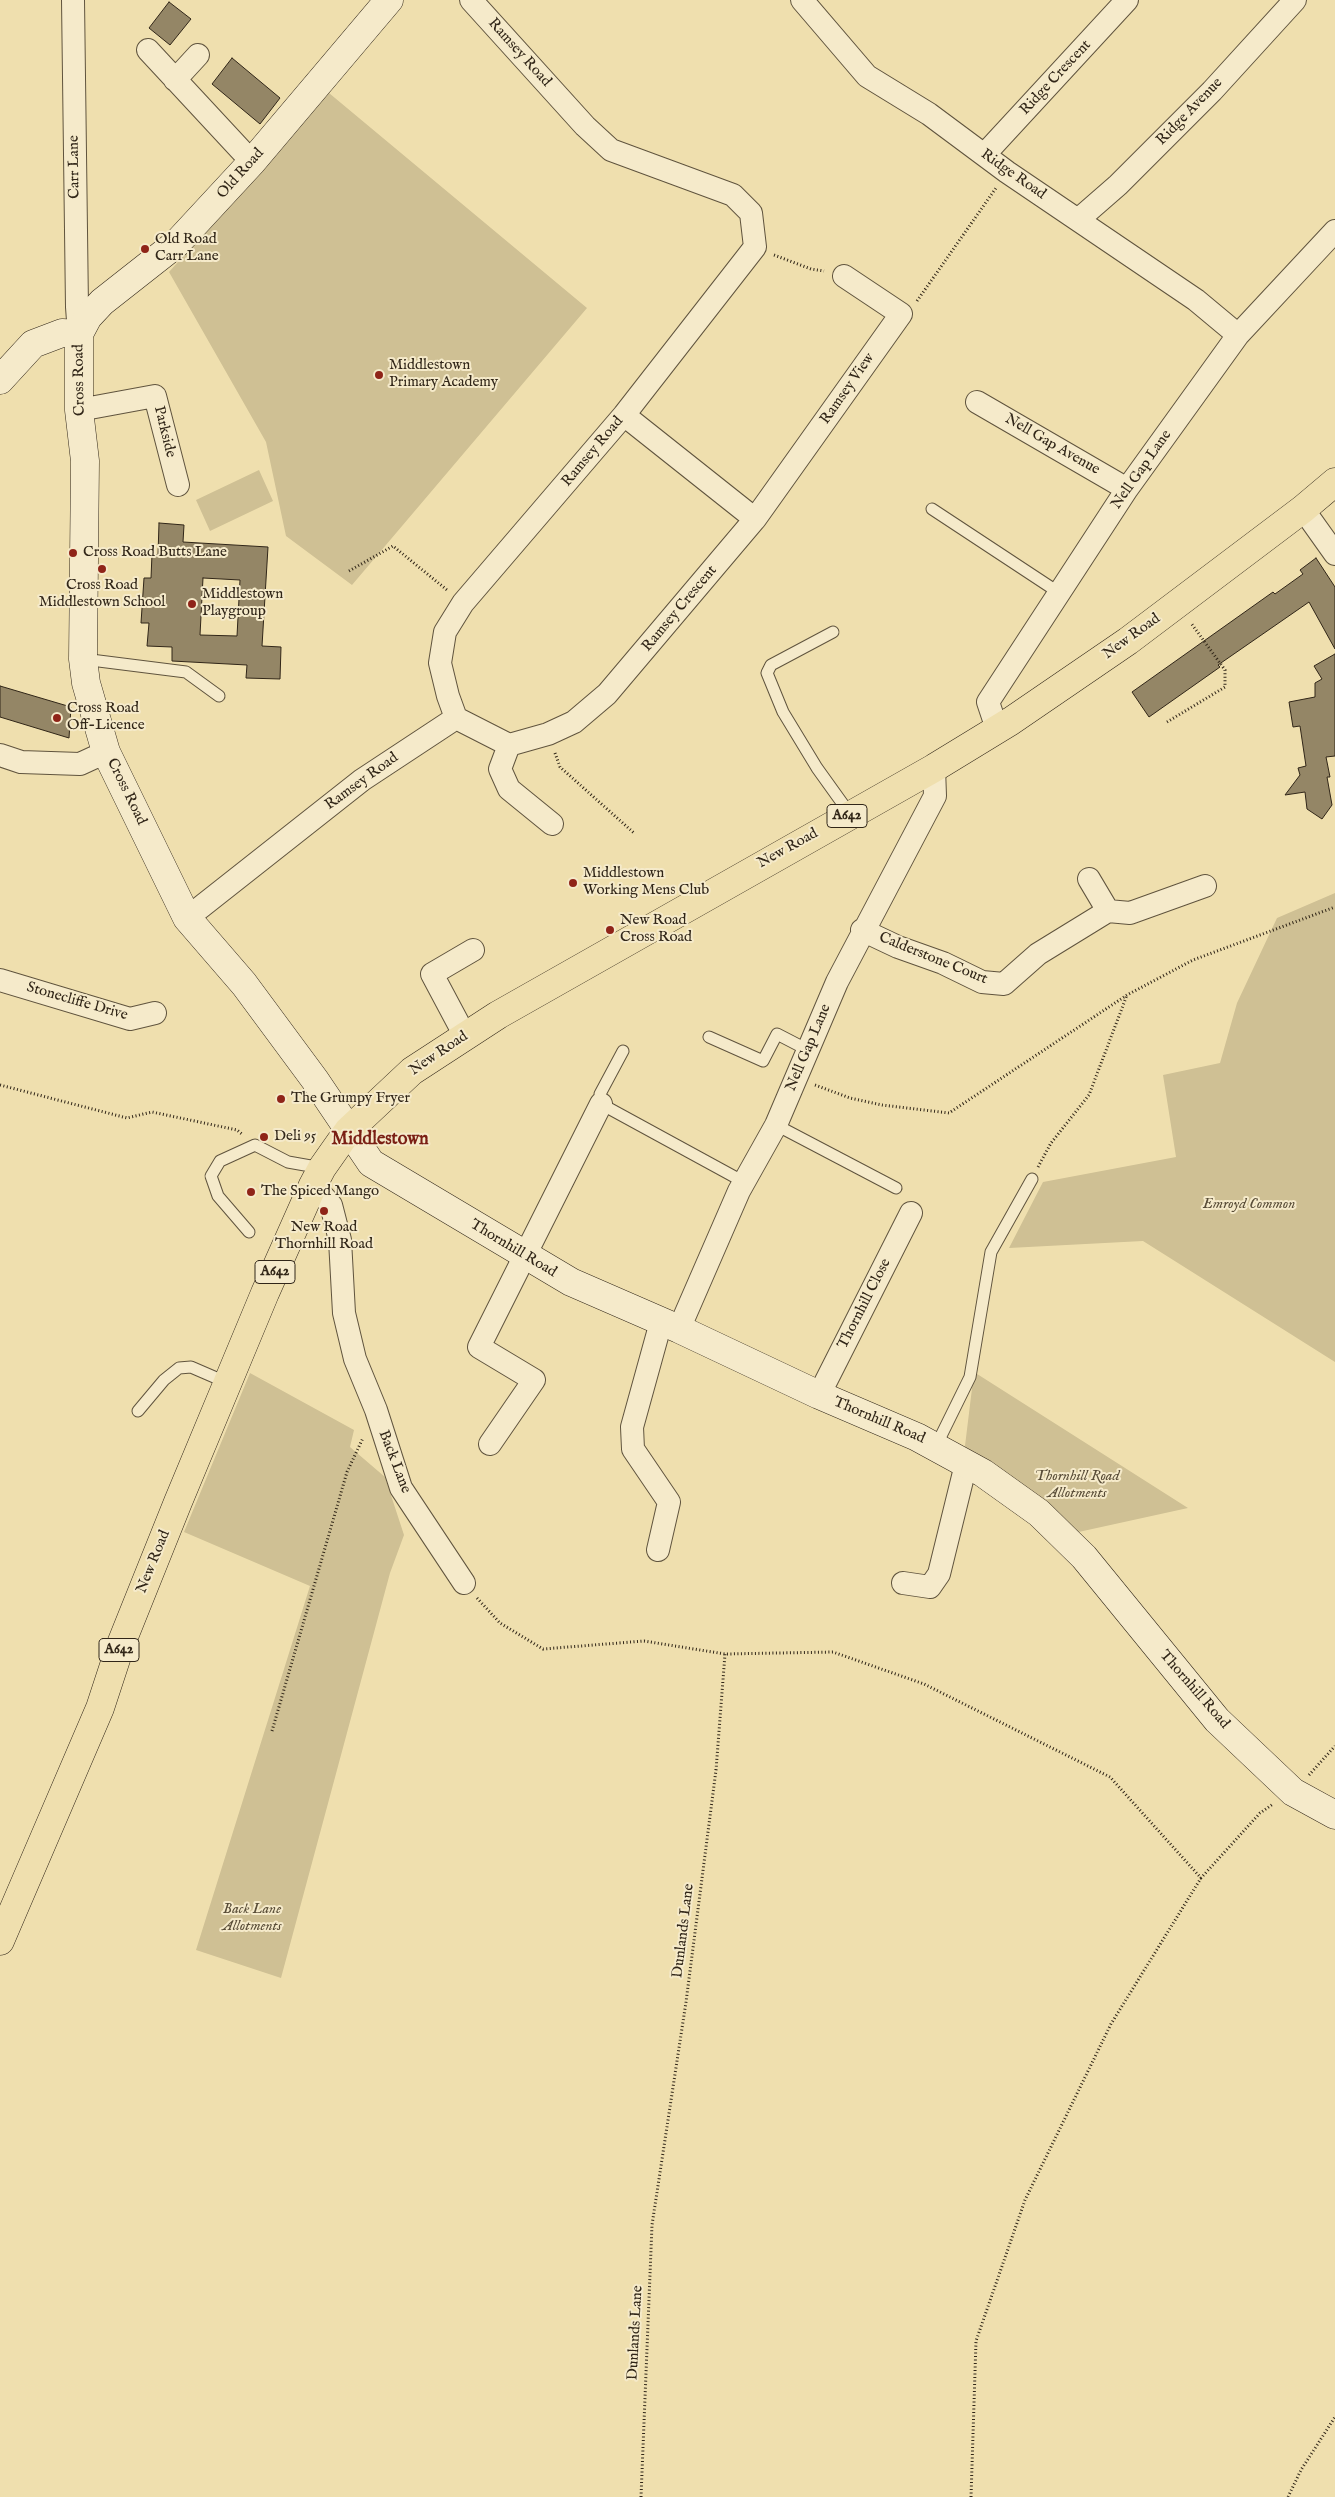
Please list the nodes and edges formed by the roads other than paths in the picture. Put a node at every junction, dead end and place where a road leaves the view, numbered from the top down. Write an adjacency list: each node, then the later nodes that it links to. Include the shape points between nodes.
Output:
1 (73, 0): 15 (street, Carr Lane)
2 (389, 0): 11 (street, Old Road)
3 (471, 0): 20 (street, Ramsey Road, via 585,126 611,150 733,195 751,213 755,247)
4 (802, 0): 10 (street, Ridge Road, via 867,76 928,114)
5 (1127, 0): 10 (street, Ridge Crescent)
6 (1295, 0): 12 (street, Ridge Avenue, via 1205,98)
7 (148, 50): 9 (street)
8 (198, 55): 9 (street)
9 (175, 80): 11 (street)
10 (984, 155): 12 (street, Ridge Road)
11 (252, 162): 15 (street, Old Road, via 177,243 102,302 88,316)
12 (1079, 219): 16 (street, Ridge Road, via 1196,300)
13 (1335, 230): 16 (street, Nell Gap Lane)
14 (844, 276): 26 (street, Ramsey View, via 901,314)
15 (79, 334): 17 (street, via 62,333 33,344); 19 (street, Cross Road)
16 (1238, 335): 23 (street, Nell Gap Lane)
17 (0, 380)
18 (977, 402): 23 (street, Nell Gap Avenue)
19 (79, 410): 22 (street, Parkside, via 155,396); 30 (street, Cross Road, via 85,461)
20 (624, 415): 26 (street); 32 (street, Ramsey Road, via 463,603 445,632 440,663)
21 (1335, 482): 25 (highway, New Road / A642)
22 (178, 485)
23 (1127, 489): 28 (street, Nell Gap Lane)
24 (932, 509): 28 (lane)
25 (1304, 509): 27 (street); 33 (highway, New Road / A642, via 1128,641)
26 (755, 520): 34 (street, Ramsey Crescent, via 607,694 574,722 548,734)
27 (1335, 554)
28 (1061, 594): 33 (street, Nell Gap Lane, via 988,702)
29 (833, 632): 38 (lane, via 771,664 767,673 783,712)
30 (83, 659): 31 (lane, via 186,672); 35 (street, Cross Road, via 91,707)
31 (219, 696)
32 (456, 718): 34 (street); 43 (street, Ramsey Road, via 362,780)
33 (997, 729): 37 (highway, New Road / A642)
34 (508, 745): 39 (street, via 500,769 509,789)
35 (106, 752): 36 (street, via 80,764 21,762); 43 (street, Cross Road)
36 (0, 755)
37 (934, 768): 38 (highway, New Road / A642); 44 (street, Nell Gap Lane, via 935,796)
38 (850, 814): 48 (highway, New Road / A642)
39 (552, 824)
40 (1089, 879): 42 (street)
41 (1205, 886): 42 (street, via 1130,913)
42 (1108, 911): 44 (street, Calderstone Court, via 1038,954 1004,984 982,982)
43 (187, 918): 54 (street, Cross Road, via 244,984 315,1080)
44 (862, 930): 50 (street, Nell Gap Lane)
45 (473, 950): 48 (street, via 432,974)
46 (0, 980): 47 (street, Stonecliffe Drive, via 130,1019)
47 (155, 1013)
48 (465, 1036): 54 (highway, New Road / A642, via 412,1071)
49 (709, 1037): 50 (lane, via 763,1061 777,1034)
50 (808, 1050): 53 (street, Nell Gap Lane)
51 (623, 1051): 52 (lane, via 600,1094)
52 (601, 1104): 57 (lane); 61 (street)
53 (776, 1125): 57 (street, Nell Gap Lane); 58 (lane)
54 (348, 1131): 55 (highway, New Road / A642); 61 (street, Thornhill Road, via 371,1163)
55 (317, 1177): 60 (lane, via 254,1145 220,1161 211,1176 218,1196); 63 (highway, New Road / A642); 70 (street, Back Lane, via 331,1205 338,1231 344,1313 355,1359 376,1410 401,1488)
56 (1032, 1179): 67 (lane, via 992,1252 970,1377)
57 (744, 1182): 62 (street, Nell Gap Lane)
58 (896, 1188)
59 (912, 1213): 64 (street, Thornhill Close)
60 (249, 1232)
61 (524, 1256): 62 (street, Thornhill Road, via 571,1282); 66 (street, via 479,1347 534,1380)
62 (670, 1326): 64 (street, Thornhill Road); 69 (street, Nell Gap Lane, via 632,1427 633,1449 669,1502)
63 (228, 1383): 65 (lane, via 191,1367 179,1368 164,1380); 73 (highway, New Road / A642, via 128,1626 100,1708)
64 (819, 1395): 67 (street, Thornhill Road)
65 (138, 1411)
66 (490, 1444)
67 (936, 1446): 68 (street, Thornhill Road)
68 (966, 1464): 71 (street, via 939,1574 930,1587); 72 (street, Thornhill Road, via 1039,1513 1084,1557 1217,1720 1293,1792)
69 (658, 1550)
70 (464, 1582)
71 (903, 1583)
72 (1335, 1816)
73 (0, 1941)

